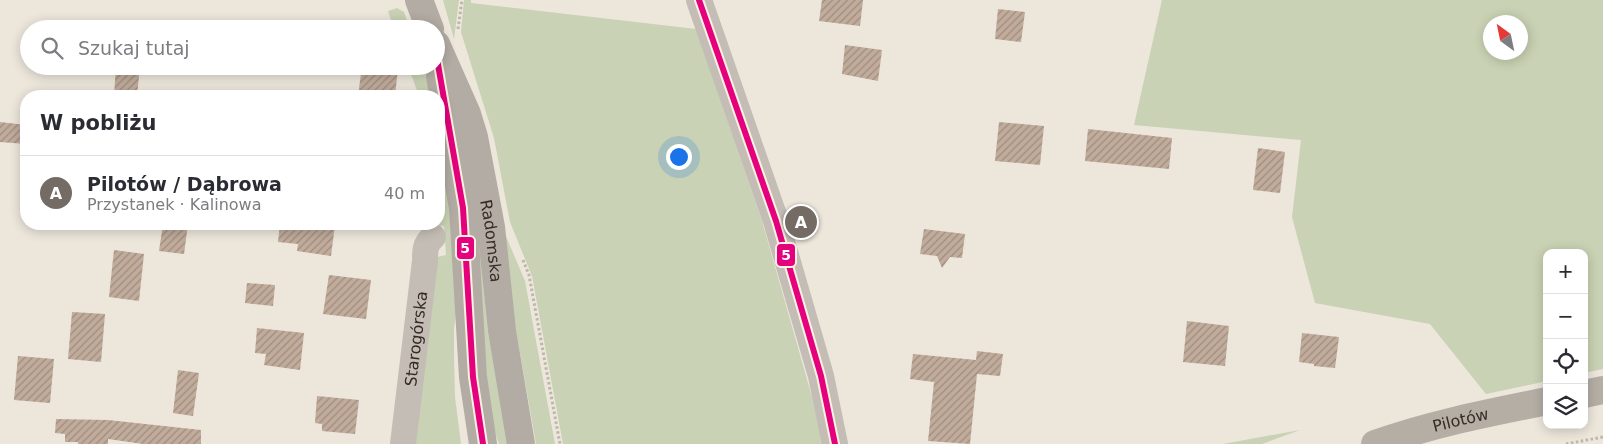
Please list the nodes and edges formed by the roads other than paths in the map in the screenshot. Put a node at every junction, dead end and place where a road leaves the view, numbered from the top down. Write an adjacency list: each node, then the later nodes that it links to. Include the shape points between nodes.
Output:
1 (419, 0): 3 (main road)
2 (699, 0): 15 (street, via 776,221 821,376)
3 (427, 20)
4 (445, 64): 14 (main road, Radomska, via 474,137 491,227 502,331)
5 (440, 75): 6 (main road, Radomska)
6 (443, 90)
7 (445, 104): 13 (main road, Radomska, via 463,208 473,377)
8 (433, 237): 12 (street, Starogórska, via 424,249)
9 (1603, 390): 10 (main road)
10 (1588, 393)
11 (1543, 402): 16 (main road, Pilotów, via 1450,421)
12 (403, 444)
13 (483, 444)
14 (521, 444)
15 (835, 444)
16 (1374, 444)

